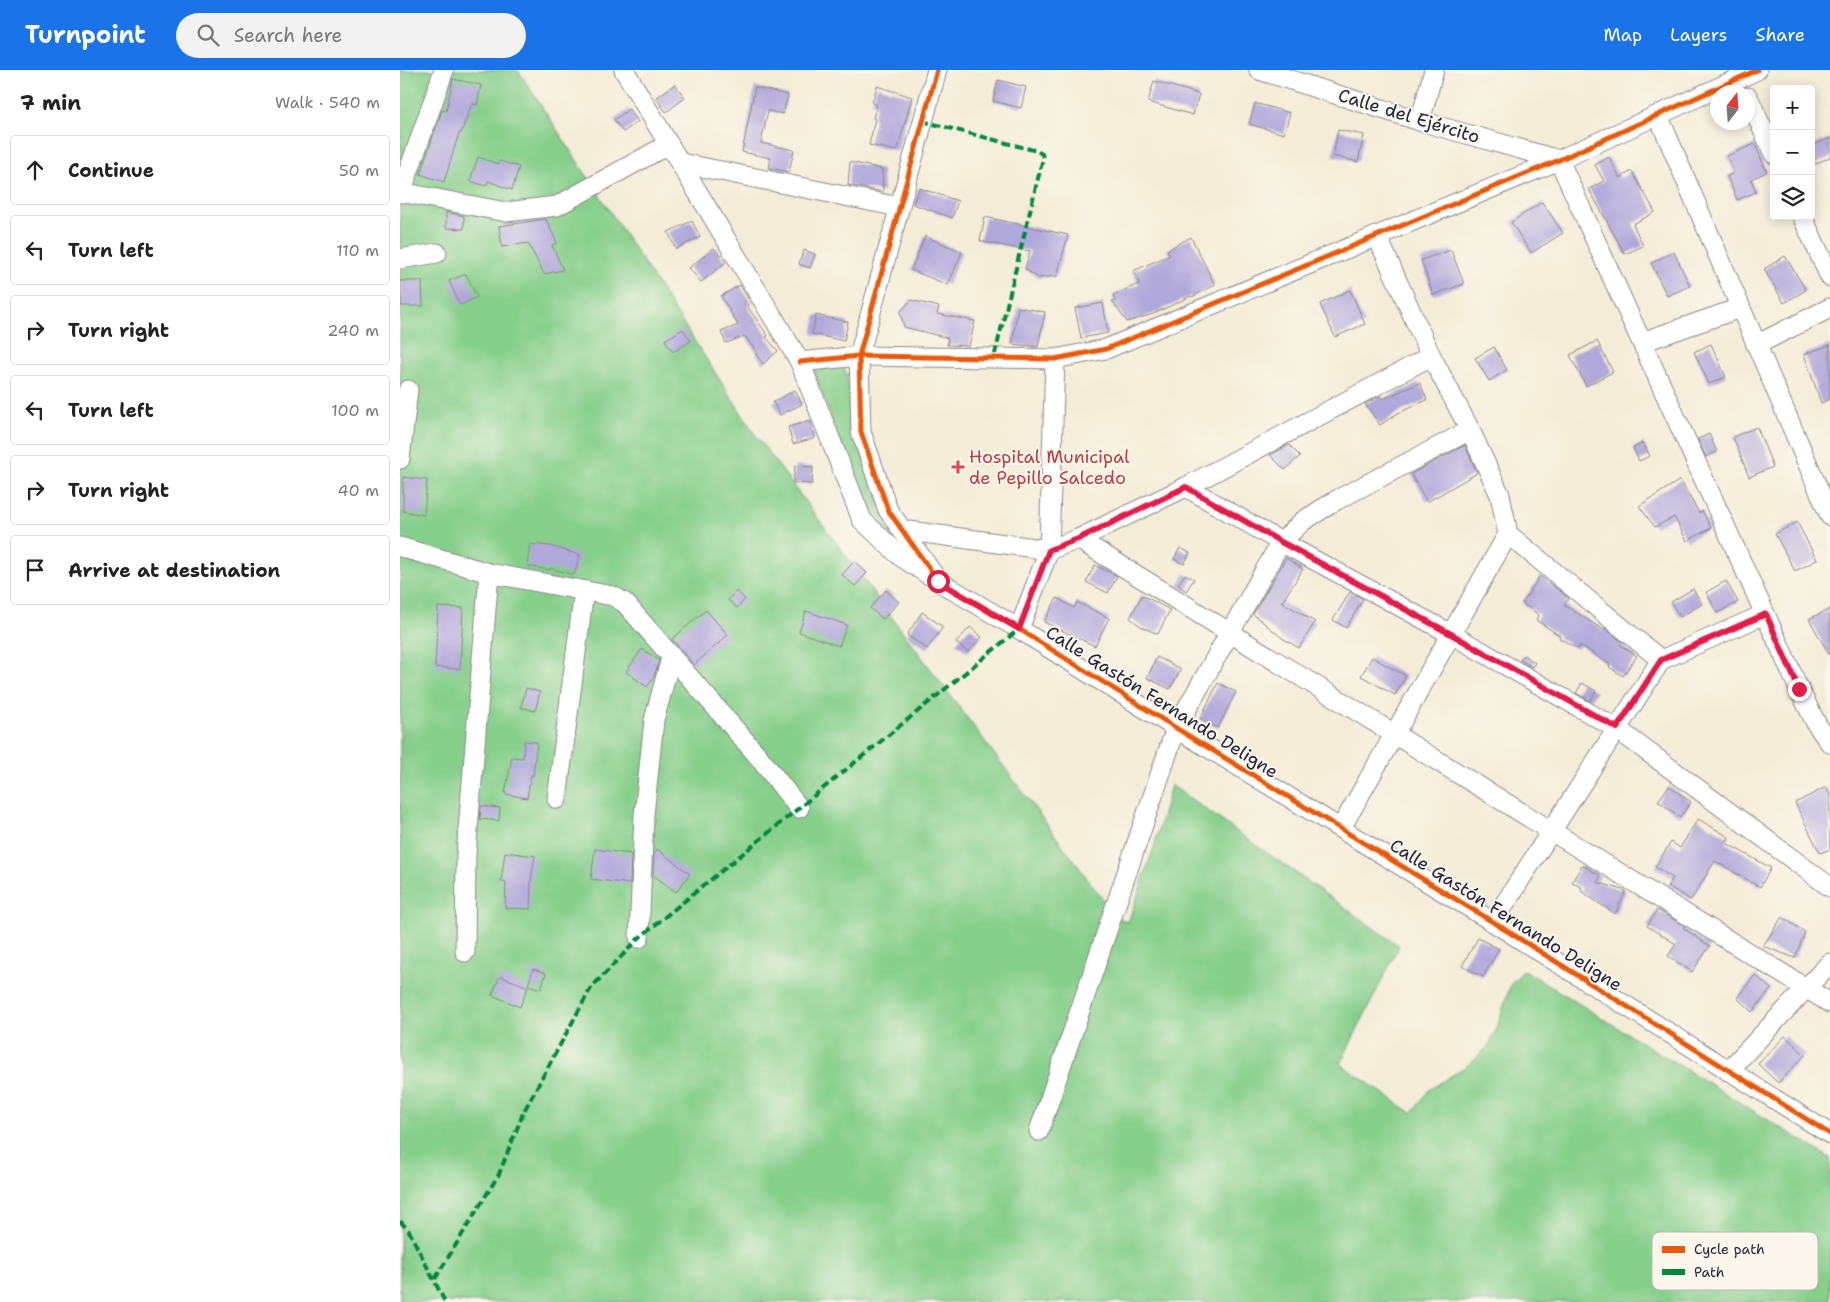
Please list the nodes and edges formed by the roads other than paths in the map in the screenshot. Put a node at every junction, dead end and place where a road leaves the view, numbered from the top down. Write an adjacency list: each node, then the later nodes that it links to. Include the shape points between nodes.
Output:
1 (444, 70): 16 (street)
2 (624, 70): 12 (street)
3 (937, 70): 17 (street, Calle Gastón Fernando Deligne)
4 (1259, 70): 11 (street, Calle del Ejército)
5 (1434, 70): 11 (street)
6 (1757, 70): 7 (street)
7 (1742, 85)
8 (1710, 96): 10 (street)
9 (1755, 112): 13 (street)
10 (1658, 115): 14 (street); 23 (street)
11 (1420, 120): 14 (street, Calle del Ejército)
12 (669, 144): 15 (street); 16 (street, via 557,206 506,212)
13 (1770, 145)
14 (1559, 160): 19 (street); 25 (street)
15 (681, 163): 17 (street); 30 (street)
16 (400, 192)
17 (899, 207): 27 (street, Calle Gastón Fernando Deligne)
18 (1804, 220): 22 (street)
19 (1376, 236): 28 (street); 29 (street, via 1106,349)
20 (436, 253): 21 (street)
21 (400, 259)
22 (1830, 277)
23 (1740, 308): 25 (street); 26 (street)
24 (1830, 308): 26 (street)
25 (1642, 342): 45 (street)
26 (1756, 345): 35 (street)
27 (859, 356): 29 (street); 30 (street); 36 (street, Calle Gastón Fernando Deligne, via 862,432 888,510)
28 (1431, 356): 32 (street); 34 (street)
29 (1055, 359): 41 (street)
30 (800, 362): 43 (street, via 862,520 900,556)
31 (408, 390): 33 (street)
32 (1470, 430): 37 (street, via 1500,496); 39 (street, via 1336,501 1303,521)
33 (400, 459)
34 (1186, 487): 38 (street); 39 (street)
35 (1830, 516)
36 (902, 530): 41 (street); 43 (street, Calle Gastón Fernando Deligne)
37 (1508, 534): 48 (street); 50 (street)
38 (1078, 539): 41 (street); 47 (street)
39 (1281, 542): 47 (street); 48 (street)
40 (400, 547): 42 (street)
41 (1049, 550): 46 (street)
42 (489, 573): 44 (street); 62 (street, via 466,855)
43 (938, 581): 46 (street, Calle Gastón Fernando Deligne)
44 (584, 591): 49 (street, via 613,596 625,603); 55 (street)
45 (1766, 614): 50 (street); 54 (street, via 1817,724)
46 (1019, 629): 51 (street, Calle Gastón Fernando Deligne)
47 (1230, 632): 51 (street); 53 (street)
48 (1451, 634): 52 (street); 53 (street)
49 (671, 658): 56 (street); 61 (street, via 654,720 644,815)
50 (1661, 660): 52 (street)
51 (1176, 728): 57 (street, Calle Gastón Fernando Deligne); 67 (street)
52 (1617, 728): 58 (street); 59 (street)
53 (1394, 734): 57 (street); 58 (street)
54 (1830, 744)
55 (557, 799)
56 (800, 808)
57 (1341, 828): 60 (street, Calle Gastón Fernando Deligne)
58 (1551, 831): 60 (street); 64 (street)
59 (1830, 887)
60 (1493, 922): 66 (street, Calle Gastón Fernando Deligne)
61 (639, 938)
62 (465, 952)
63 (1830, 963): 64 (street)
64 (1806, 988): 65 (street); 66 (street)
65 (1830, 1003)
66 (1728, 1071): 68 (street, Calle Gastón Fernando Deligne)
67 (1038, 1131)
68 (1830, 1134)

